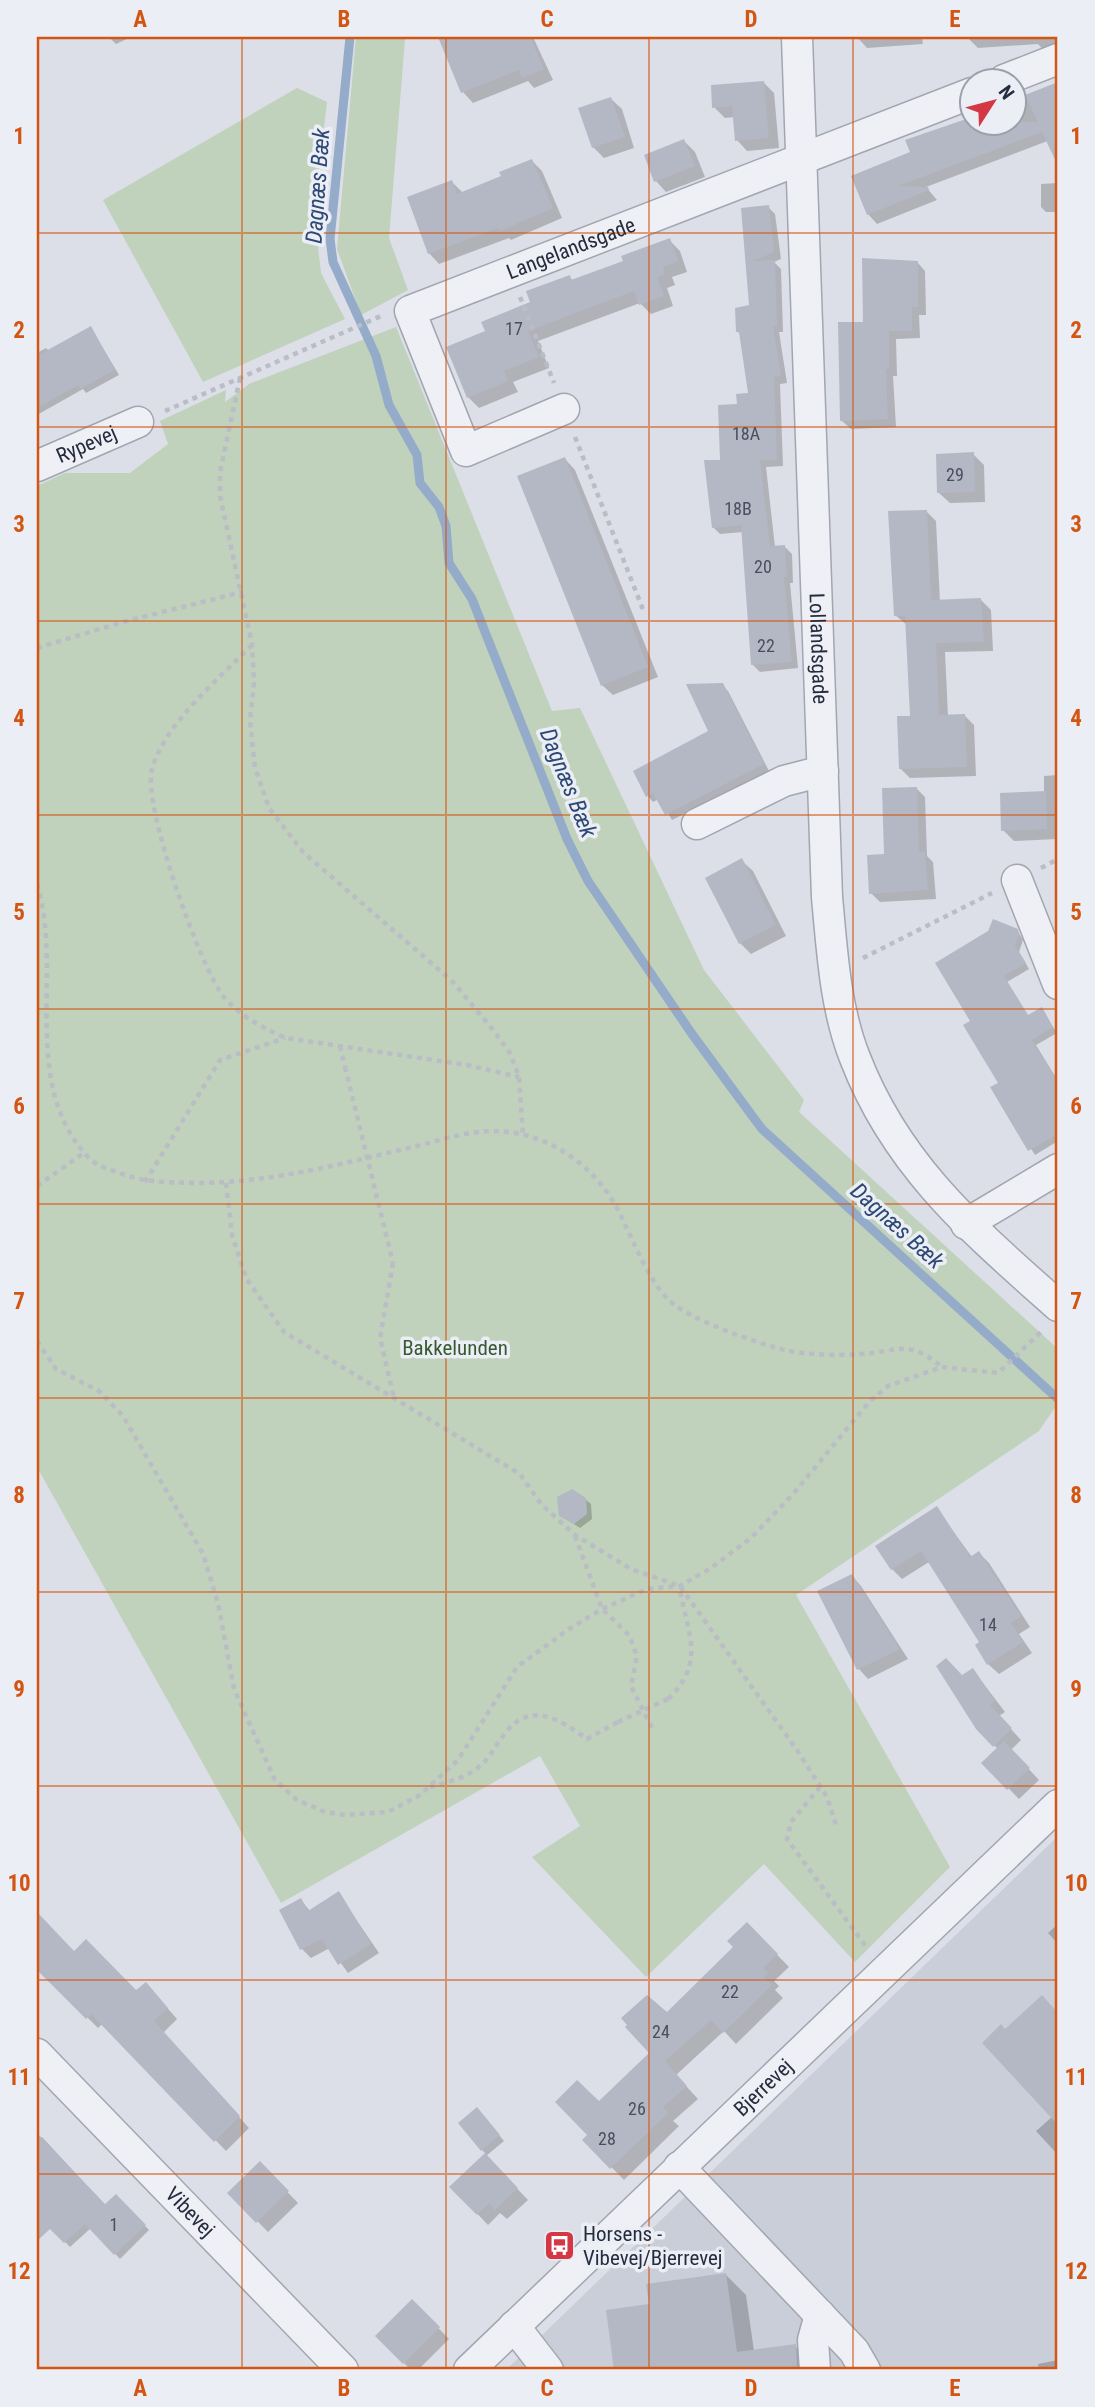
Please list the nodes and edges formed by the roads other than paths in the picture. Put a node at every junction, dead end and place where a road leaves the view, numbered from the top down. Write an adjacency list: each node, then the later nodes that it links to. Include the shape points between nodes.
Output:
1 (797, 37): 5 (street, Lollandsgade)
2 (1058, 59): 3 (street)
3 (1028, 71)
4 (958, 98): 5 (street, Langelandsgade)
5 (801, 160): 6 (street, Langelandsgade, via 410,311 466,451); 9 (street, Lollandsgade)
6 (564, 409)
7 (138, 422): 8 (street, Rypevej)
8 (37, 466)
9 (823, 771): 10 (street, via 784,781); 14 (street, Lollandsgade, via 834,972 855,1057 882,1114 922,1177)
10 (697, 824)
11 (1017, 880): 12 (street)
12 (1058, 984)
13 (1058, 1169): 14 (street)
14 (966, 1224): 15 (street, Lollandsgade)
15 (1050, 1318)
16 (1058, 1805): 18 (street, Bjerrevej)
17 (43, 2072): 21 (street, Vibevej)
18 (679, 2167): 19 (street); 20 (street, Bjerrevej)
19 (820, 2315): 24 (street, via 813,2340); 25 (street, via 854,2351)
20 (514, 2326): 22 (street, Bjerrevej); 23 (street)
21 (343, 2370)
22 (469, 2370)
23 (548, 2370)
24 (815, 2370)
25 (865, 2370)

